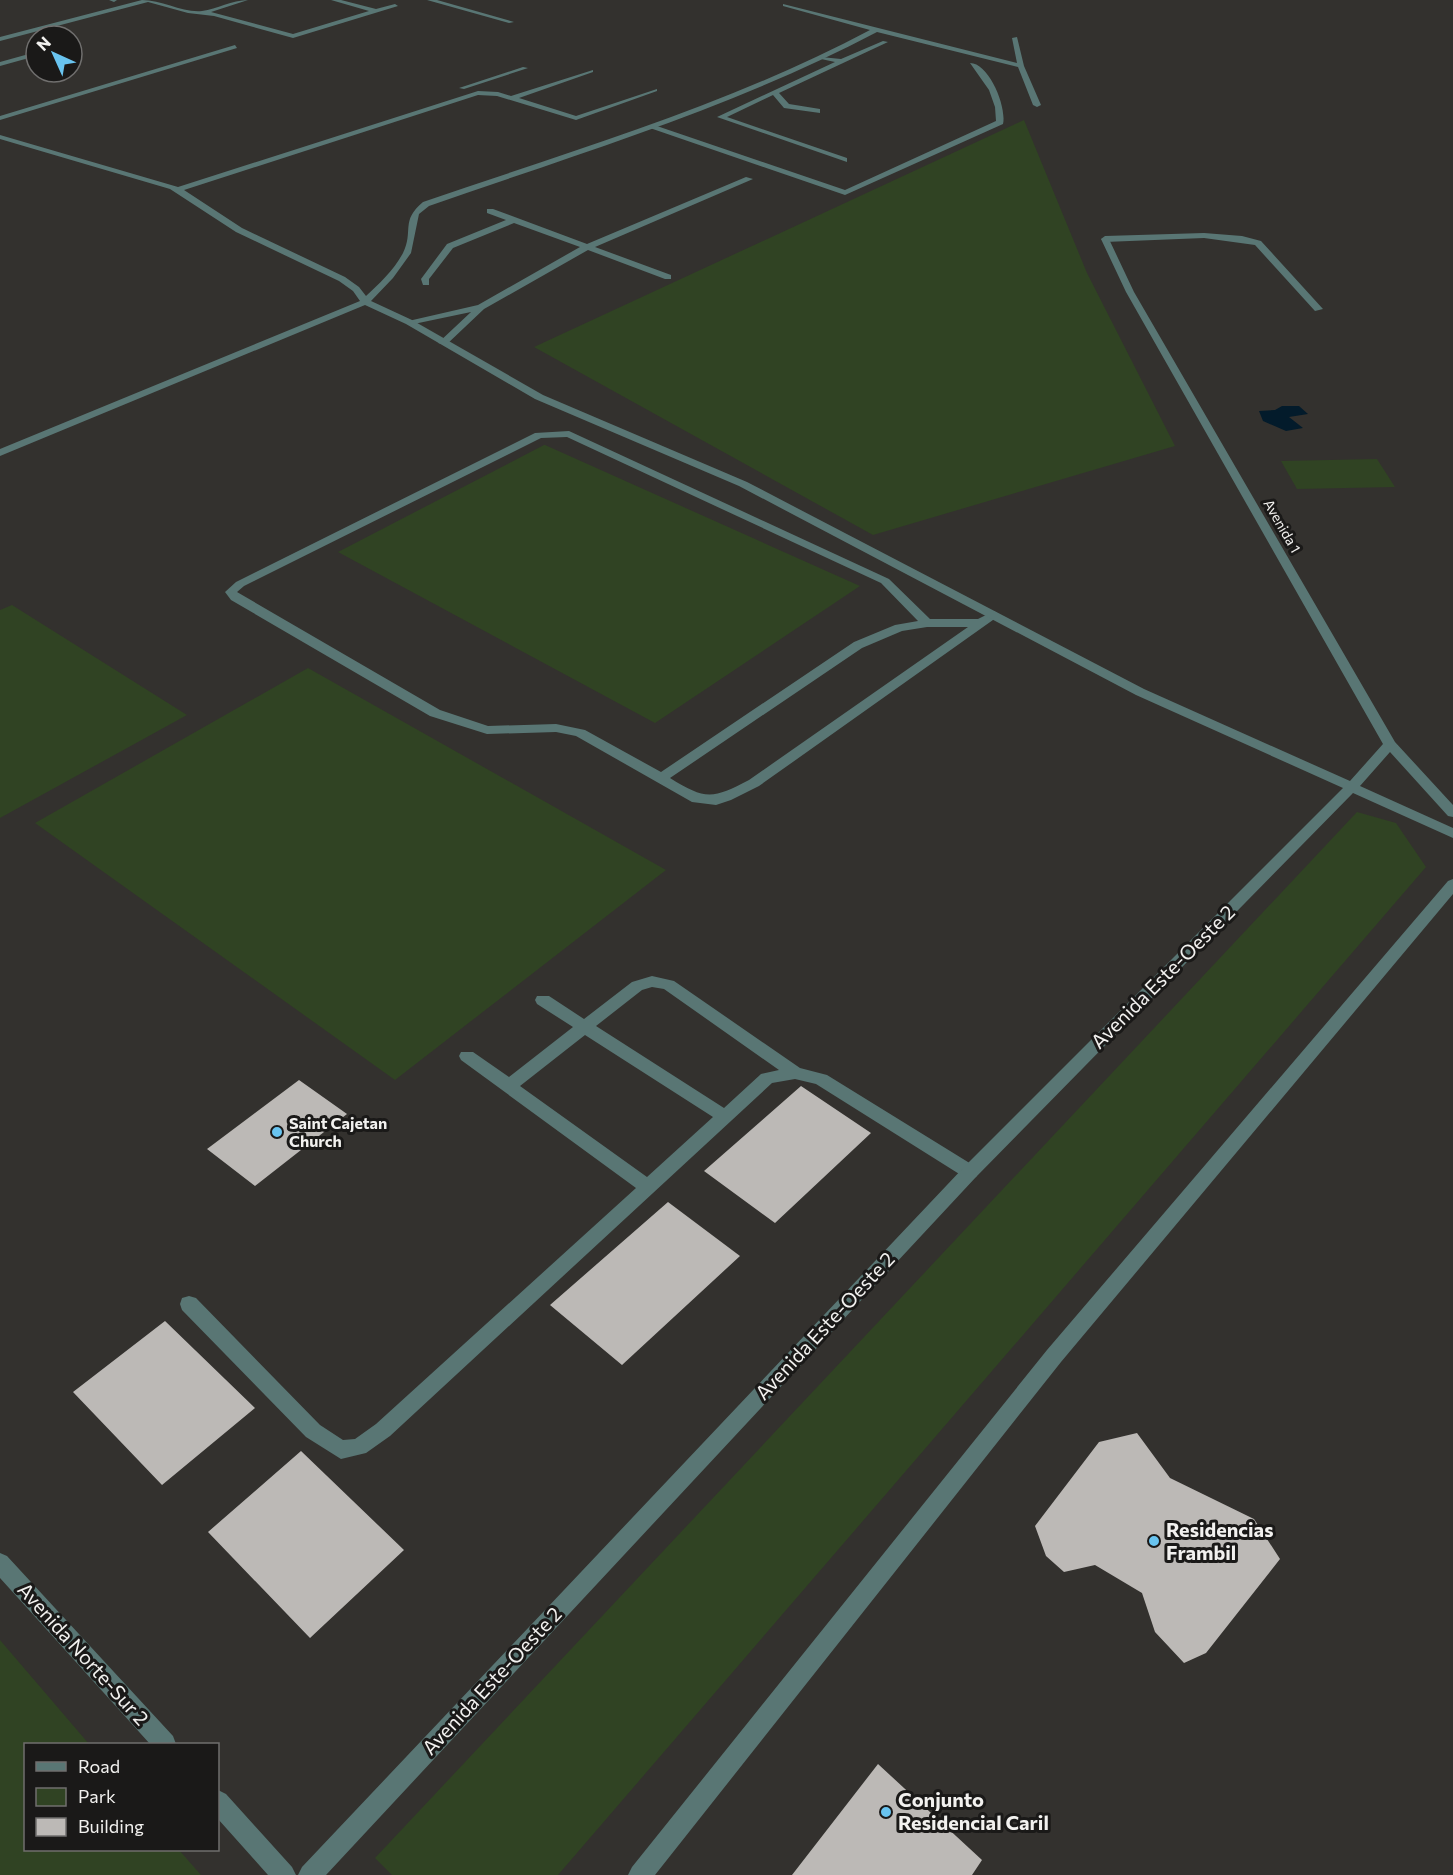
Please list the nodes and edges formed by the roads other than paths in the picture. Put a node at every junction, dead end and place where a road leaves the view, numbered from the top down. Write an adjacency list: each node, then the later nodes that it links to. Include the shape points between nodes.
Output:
1 (148, 0): 8 (street); 13 (street)
2 (245, 0): 8 (street)
3 (334, 0): 7 (street)
4 (430, 0): 9 (street)
5 (785, 5): 10 (street)
6 (396, 6): 7 (street)
7 (376, 11): 11 (street)
8 (201, 13): 11 (street)
9 (512, 22)
10 (876, 30): 18 (street); 22 (street)
11 (292, 36): 14 (street)
12 (1015, 38): 22 (street)
13 (0, 39)
14 (276, 40)
15 (885, 42): 19 (street)
16 (234, 47): 30 (street)
17 (24, 57): 20 (street)
18 (823, 58): 19 (street); 33 (street)
19 (842, 61): 26 (street)
20 (0, 64)
21 (972, 64): 33 (street, via 983,73 992,90 1000,122 845,192)
22 (1021, 66): 28 (street)
23 (525, 68): 37 (street)
24 (591, 71): 27 (street)
25 (655, 90): 31 (street)
26 (776, 93): 29 (street, via 787,106); 35 (street, via 721,117)
27 (512, 98): 31 (street); 38 (street, via 478,93)
28 (1037, 105)
29 (817, 111)
30 (0, 118)
31 (576, 118): 32 (street)
32 (560, 124)
33 (651, 128): 44 (street, via 426,204 415,213 410,245 404,256)
34 (0, 137): 37 (street)
35 (844, 160)
36 (749, 179): 41 (street)
37 (165, 185): 38 (street)
38 (177, 190): 44 (street, via 239,230 342,279 356,289)
39 (490, 211): 40 (street)
40 (513, 220): 41 (street); 43 (street, via 450,246 425,279)
41 (587, 248): 42 (street); 45 (street)
42 (668, 277)
43 (426, 283)
44 (364, 302): 47 (street); 49 (street)
45 (481, 307): 47 (street); 48 (street)
46 (1318, 309): 53 (street, Avenida 1, via 1258,243 1249,240 1226,236 1105,239 1130,292)
47 (409, 322): 48 (street)
48 (443, 343): 50 (street, via 530,392 734,480)
49 (0, 453)
50 (994, 615): 52 (street); 55 (street, via 1140,692)
51 (927, 623): 52 (street); 54 (street, via 899,628 858,645); 54 (street, via 885,581 569,434 556,433 539,435 240,584 231,592 435,713 487,730 556,728 580,733)
52 (981, 623): 54 (street, via 731,796 711,803 692,798)
53 (1390, 744): 55 (street, Avenida Este-Oeste 2); 56 (street, Avenida 1)
54 (661, 778)
55 (1351, 788): 57 (street); 65 (street, Avenida Este-Oeste 2)
56 (1453, 813)
57 (1453, 833)
58 (1453, 884): 73 (street, via 1053,1356)
59 (543, 1000): 60 (street)
60 (586, 1027): 62 (street, via 637,986 652,981 669,985); 63 (street); 64 (street)
61 (467, 1056): 63 (street)
62 (795, 1073): 64 (street, via 767,1078); 65 (street, via 821,1079)
63 (509, 1086): 66 (street)
64 (724, 1116): 66 (street)
65 (970, 1172): 72 (street, Avenida Este-Oeste 2)
66 (648, 1187): 67 (street, via 383,1430 359,1447 341,1450 313,1431)
67 (189, 1304)
68 (0, 1563): 69 (street, Avenida Norte-Sur 2)
69 (164, 1743)
70 (219, 1803): 71 (street)
71 (284, 1875)
72 (310, 1875)
73 (640, 1875)

